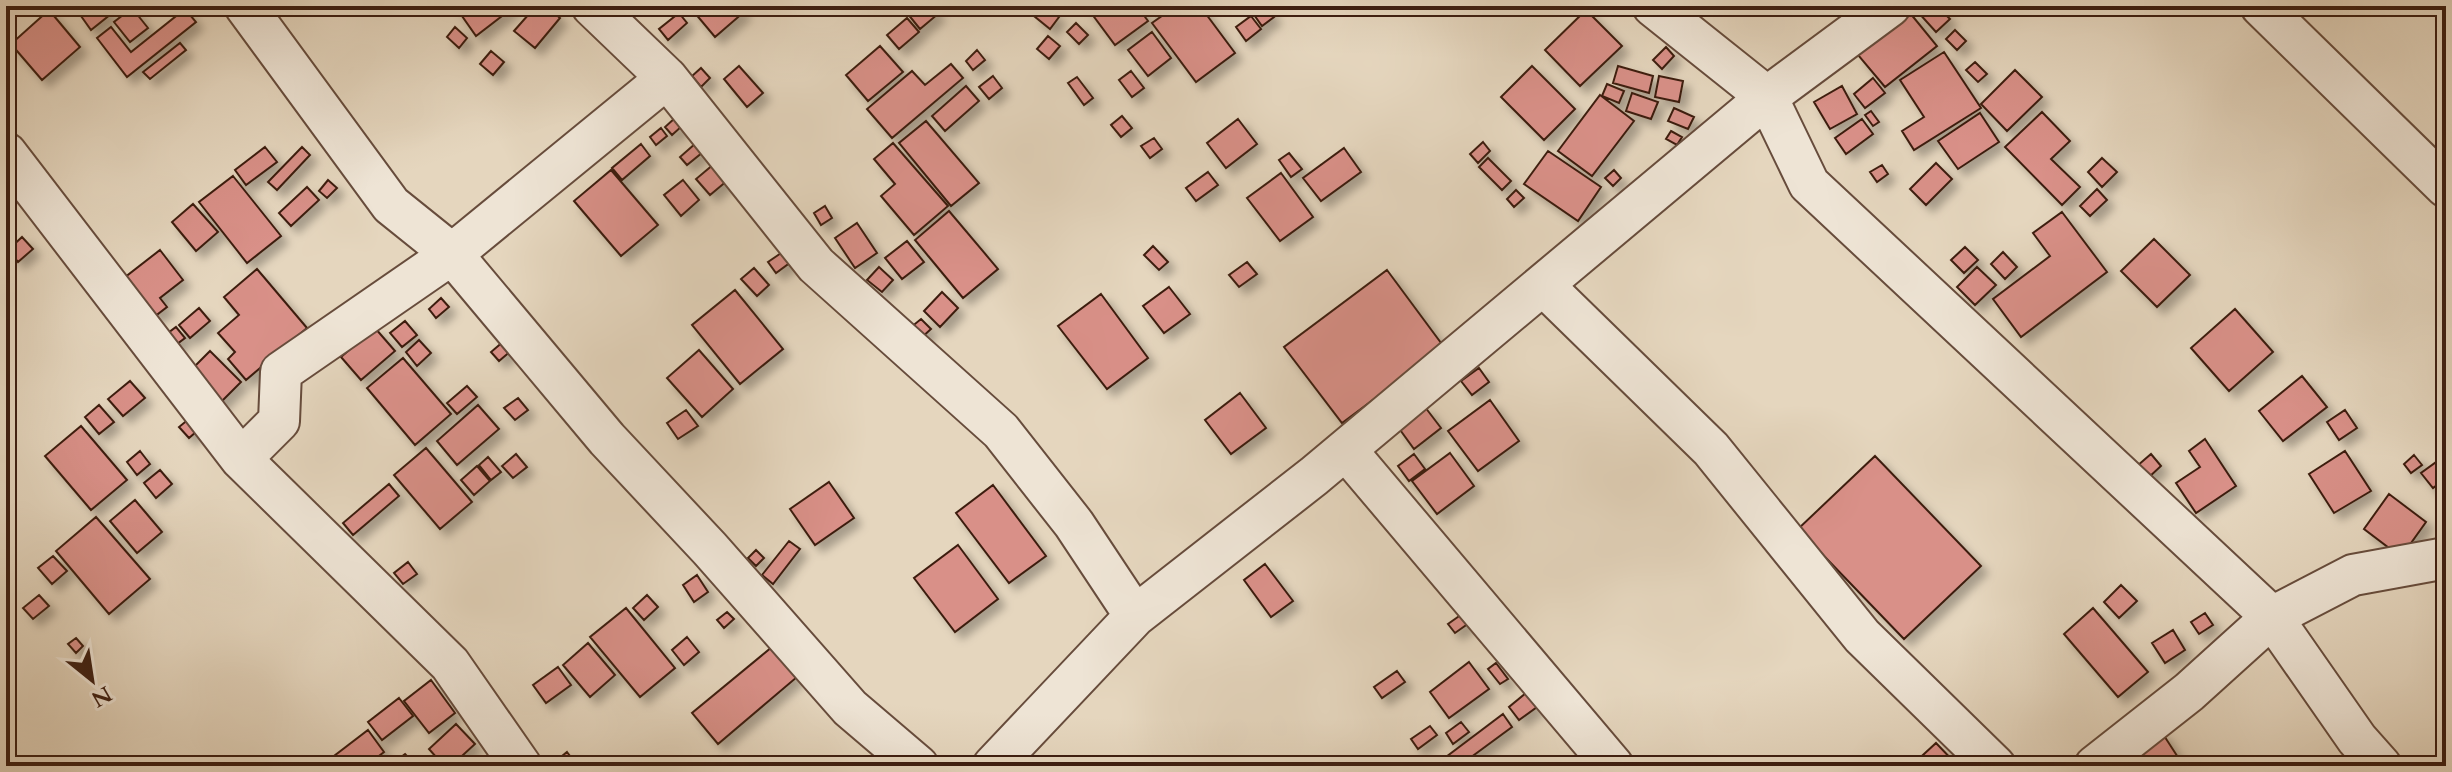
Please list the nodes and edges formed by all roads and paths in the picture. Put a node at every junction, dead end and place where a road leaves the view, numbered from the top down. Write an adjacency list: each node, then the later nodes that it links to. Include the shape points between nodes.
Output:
1 (245, 6): 10 (street, via 391,205)
2 (592, 6): 6 (street)
3 (1653, 6): 7 (street)
4 (1890, 6): 7 (street)
5 (2261, 6): 9 (street)
6 (667, 78): 10 (street); 15 (street, via 816,265 1001,431 1074,524)
7 (1767, 97): 11 (street); 16 (street, via 1809,184)
8 (6, 153): 13 (street)
9 (2446, 187)
10 (452, 254): 13 (street, via 281,372 279,421); 18 (street, via 607,439 850,708)
11 (1543, 285): 12 (street); 21 (street, via 1711,449 1862,636)
12 (1346, 450): 15 (street); 20 (street)
13 (241, 459): 17 (street, via 450,664)
14 (2446, 558): 16 (street, via 2353,575)
15 (1135, 616): 19 (street)
16 (2272, 617): 22 (street); 23 (street)
17 (521, 766)
18 (918, 766)
19 (993, 766)
20 (1613, 766)
21 (1995, 766)
22 (2095, 766)
23 (2381, 766)

